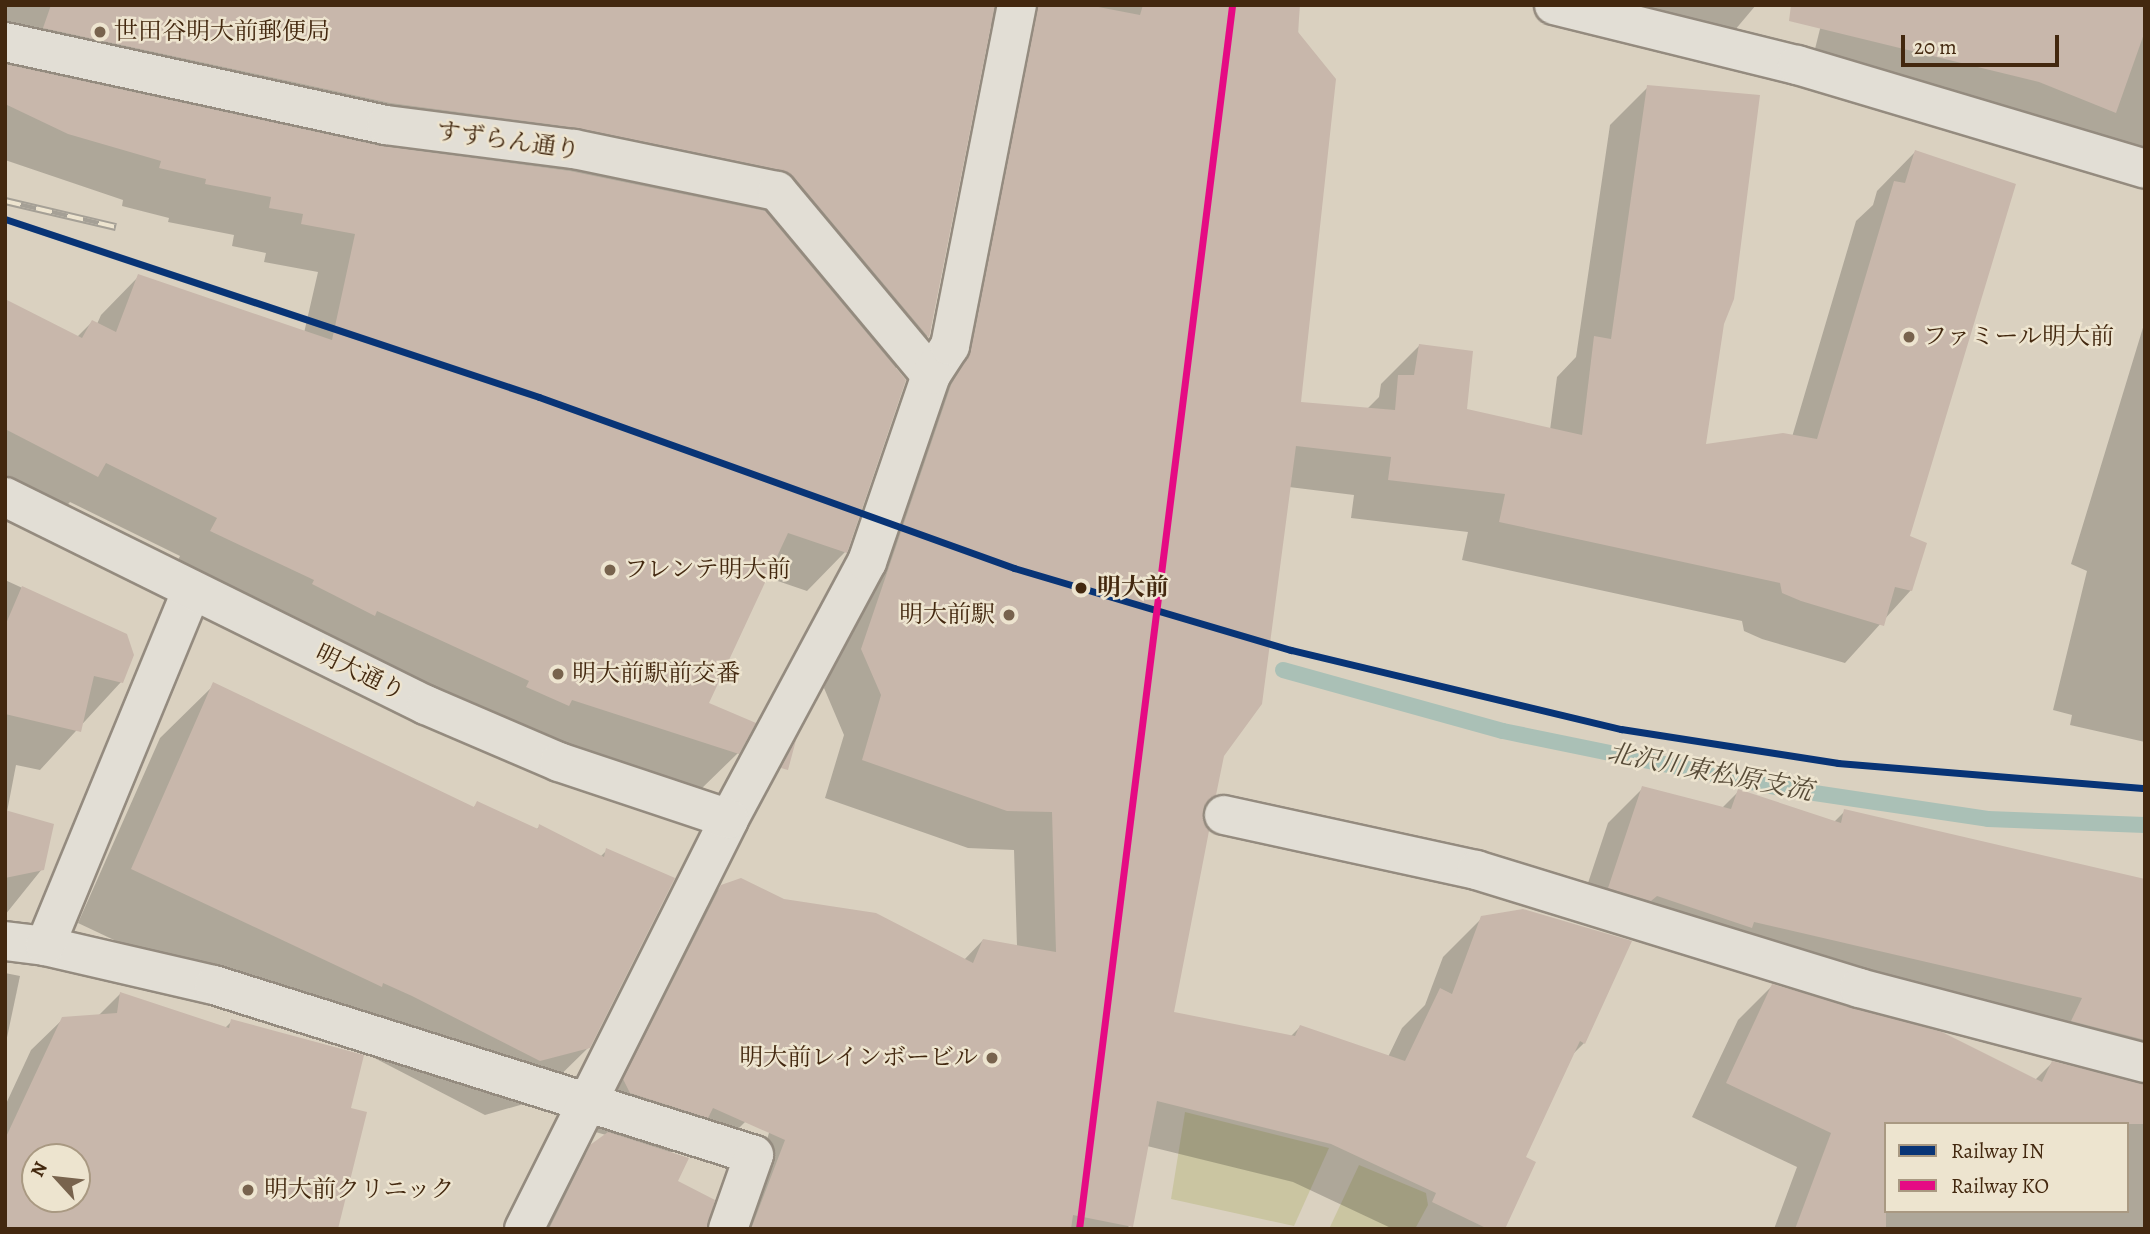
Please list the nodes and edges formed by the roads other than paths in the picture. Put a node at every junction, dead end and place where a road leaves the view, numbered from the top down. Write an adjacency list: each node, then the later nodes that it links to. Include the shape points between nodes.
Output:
1 (1017, 5): 5 (street, via 950,346)
2 (1554, 5): 4 (street, via 1806,67)
3 (5, 42): 5 (street, すずらん通り, via 386,125 574,149 777,191)
4 (2145, 169)
5 (931, 375): 9 (street, via 867,562)
6 (5, 496): 7 (street, 明大通り)
7 (191, 591): 9 (street, 明大通り, via 426,705 559,762); 11 (street)
8 (1224, 815): 12 (street, via 1476,870 1859,988)
9 (729, 819): 13 (street)
10 (5, 942): 11 (street)
11 (45, 946): 13 (street, via 214,985)
12 (2145, 1063)
13 (587, 1101): 14 (street); 15 (street, via 754,1155)
14 (524, 1229)
15 (728, 1229)

